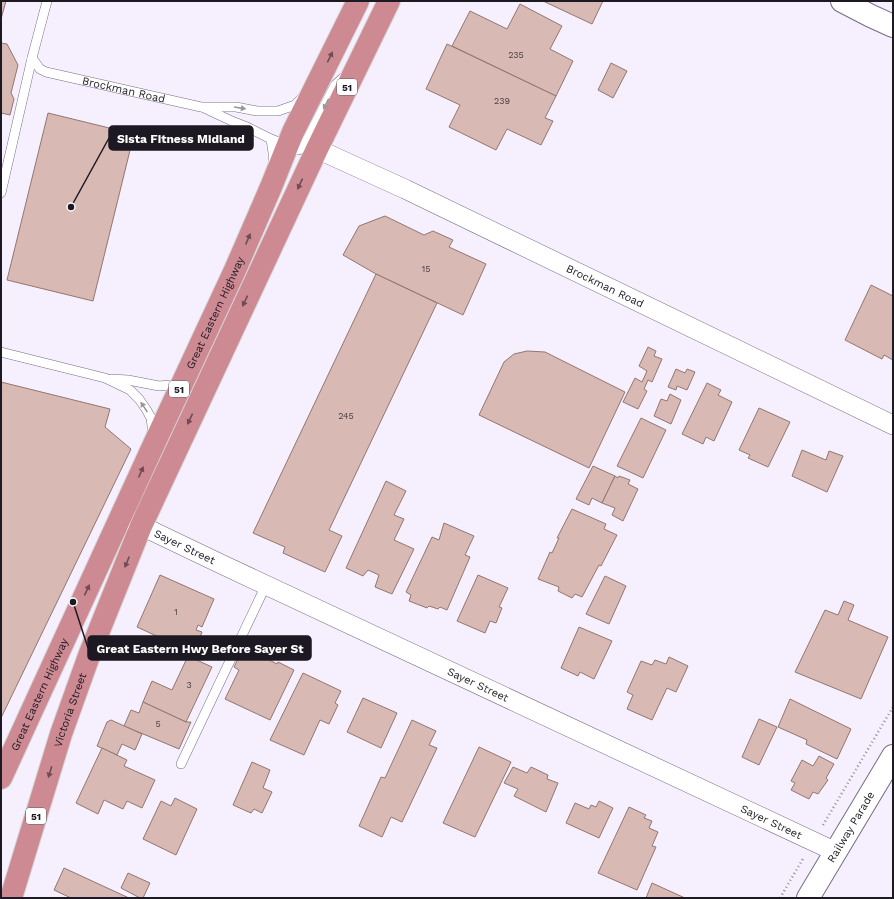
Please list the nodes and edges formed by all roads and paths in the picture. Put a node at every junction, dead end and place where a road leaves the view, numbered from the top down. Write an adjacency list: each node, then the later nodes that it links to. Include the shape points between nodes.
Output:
1 (47, 1): 6 (lane)
2 (358, 1): 8 (highway, Great Eastern Highway / 51, one-way to 2)
3 (389, 1): 7 (highway, Great Eastern Highway / 51)
4 (842, 1): 5 (street)
5 (893, 26)
6 (32, 58): 9 (lane, Brockman Road, via 40,69 46,72); 12 (lane)
7 (358, 63): 10 (lane, one-way to 10, via 335,86 303,148 298,150); 11 (highway, Great Eastern Highway / 51)
8 (319, 80): 9 (lane, Brockman Road, one-way to 8, via 236,107 257,112 278,111 295,105); 10 (highway, Great Eastern Highway / 51, via 293,132)
9 (201, 107): 10 (lane, Brockman Road)
10 (279, 143): 15 (highway, Great Eastern Highway / 51, one-way to 10, via 271,187)
11 (317, 148): 16 (street, Brockman Road); 19 (highway, Great Eastern Highway / 51, one-way to 19)
12 (1, 193)
13 (1, 352): 14 (lane)
14 (106, 378): 15 (lane, via 159,386); 17 (lane, one-way to 14, via 151,418 139,399 130,390)
15 (182, 384): 17 (highway, Great Eastern Highway / 51)
16 (893, 425)
17 (154, 444): 18 (highway, Great Eastern Highway / 51, one-way to 17)
18 (121, 516): 19 (street, Sayer Street); 24 (highway, Great Eastern Highway / 51, one-way to 18)
19 (141, 526): 20 (street, Sayer Street); 27 (highway, Victoria Street / 51, one-way to 27, via 90,653 61,734)
20 (266, 585): 23 (lane); 25 (street, Sayer Street)
21 (893, 708): 25 (path)
22 (893, 756): 26 (street, Railway Parade)
23 (181, 764)
24 (1, 778)
25 (814, 842): 26 (street, Sayer Street); 28 (path)
26 (836, 852): 29 (street, Railway Parade)
27 (11, 898)
28 (780, 898)
29 (808, 898)

